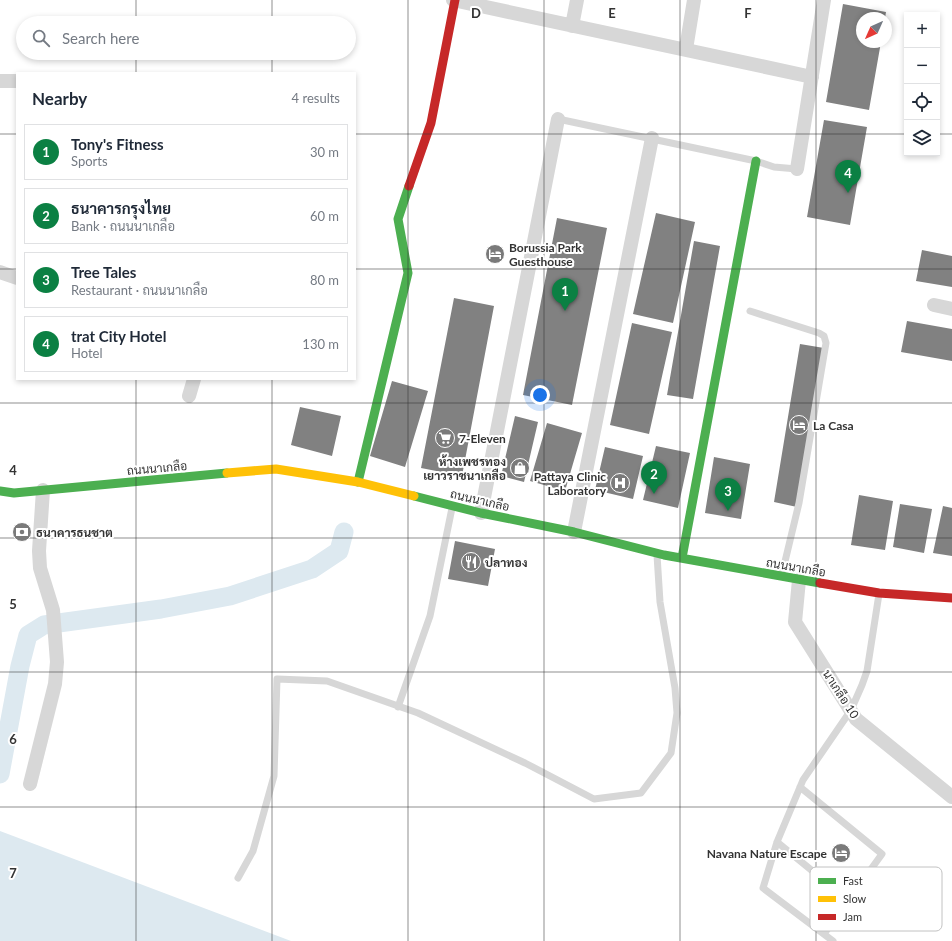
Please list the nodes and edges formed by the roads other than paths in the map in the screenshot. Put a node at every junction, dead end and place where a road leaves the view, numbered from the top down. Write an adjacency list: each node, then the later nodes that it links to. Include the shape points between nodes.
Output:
1 (454, 0): 5 (street); 21 (street, via 431,123 398,219 408,273)
2 (577, 0): 5 (street)
3 (694, 0): 6 (street)
4 (824, 0): 7 (street)
5 (572, 26): 6 (street)
6 (686, 50): 7 (street)
7 (812, 77): 13 (street)
8 (0, 81): 9 (street)
9 (16, 81)
10 (558, 119): 11 (lane); 25 (street)
11 (652, 138): 12 (lane); 26 (street)
12 (756, 161): 13 (lane, via 774,167); 28 (street)
13 (797, 169)
14 (0, 272): 15 (street)
15 (16, 278)
16 (934, 306): 17 (street)
17 (952, 309)
18 (750, 312): 29 (lane, via 819,333 824,336 826,343 799,502)
19 (194, 380): 20 (street)
20 (189, 396)
21 (358, 482): 22 (street, ถนนนาเกลือ, via 276,469); 24 (street, ถนนนาเกลือ)
22 (43, 490): 23 (street, ถนนนาเกลือ); 35 (street, via 40,568 53,610 57,662 55,684)
23 (0, 492)
24 (452, 506): 25 (street, ถนนนาเกลือ); 33 (lane, via 430,616)
25 (481, 513): 26 (street, ถนนนาเกลือ)
26 (574, 532): 27 (street, ถนนนาเกลือ)
27 (657, 553): 28 (street, ถนนนาเกลือ); 33 (lane, via 660,602 677,713 671,753 640,793 594,799 525,763 418,713)
28 (682, 558): 29 (street, ถนนนาเกลือ)
29 (782, 577): 30 (street, ถนนนาเกลือ)
30 (799, 580): 31 (street, ถนนนาเกลือ); 34 (street, นาเกลือ 10, via 795,622)
31 (879, 593): 32 (street, ถนนนาเกลือ); 34 (lane, via 867,671)
32 (952, 598)
33 (398, 707): 41 (lane, via 327,681 277,679 274,776 252,851)
34 (851, 710): 36 (lane); 37 (street, นาเกลือ 10, via 856,719)
35 (30, 784)
36 (800, 787): 38 (lane); 39 (lane, via 882,854)
37 (952, 797)
38 (777, 842): 40 (lane); 42 (lane, via 763,888)
39 (872, 867)
40 (810, 869)
41 (238, 878)
42 (810, 923)
43 (820, 931): 45 (lane)
44 (826, 931): 45 (lane)
45 (824, 934): 46 (lane)
46 (833, 941)

